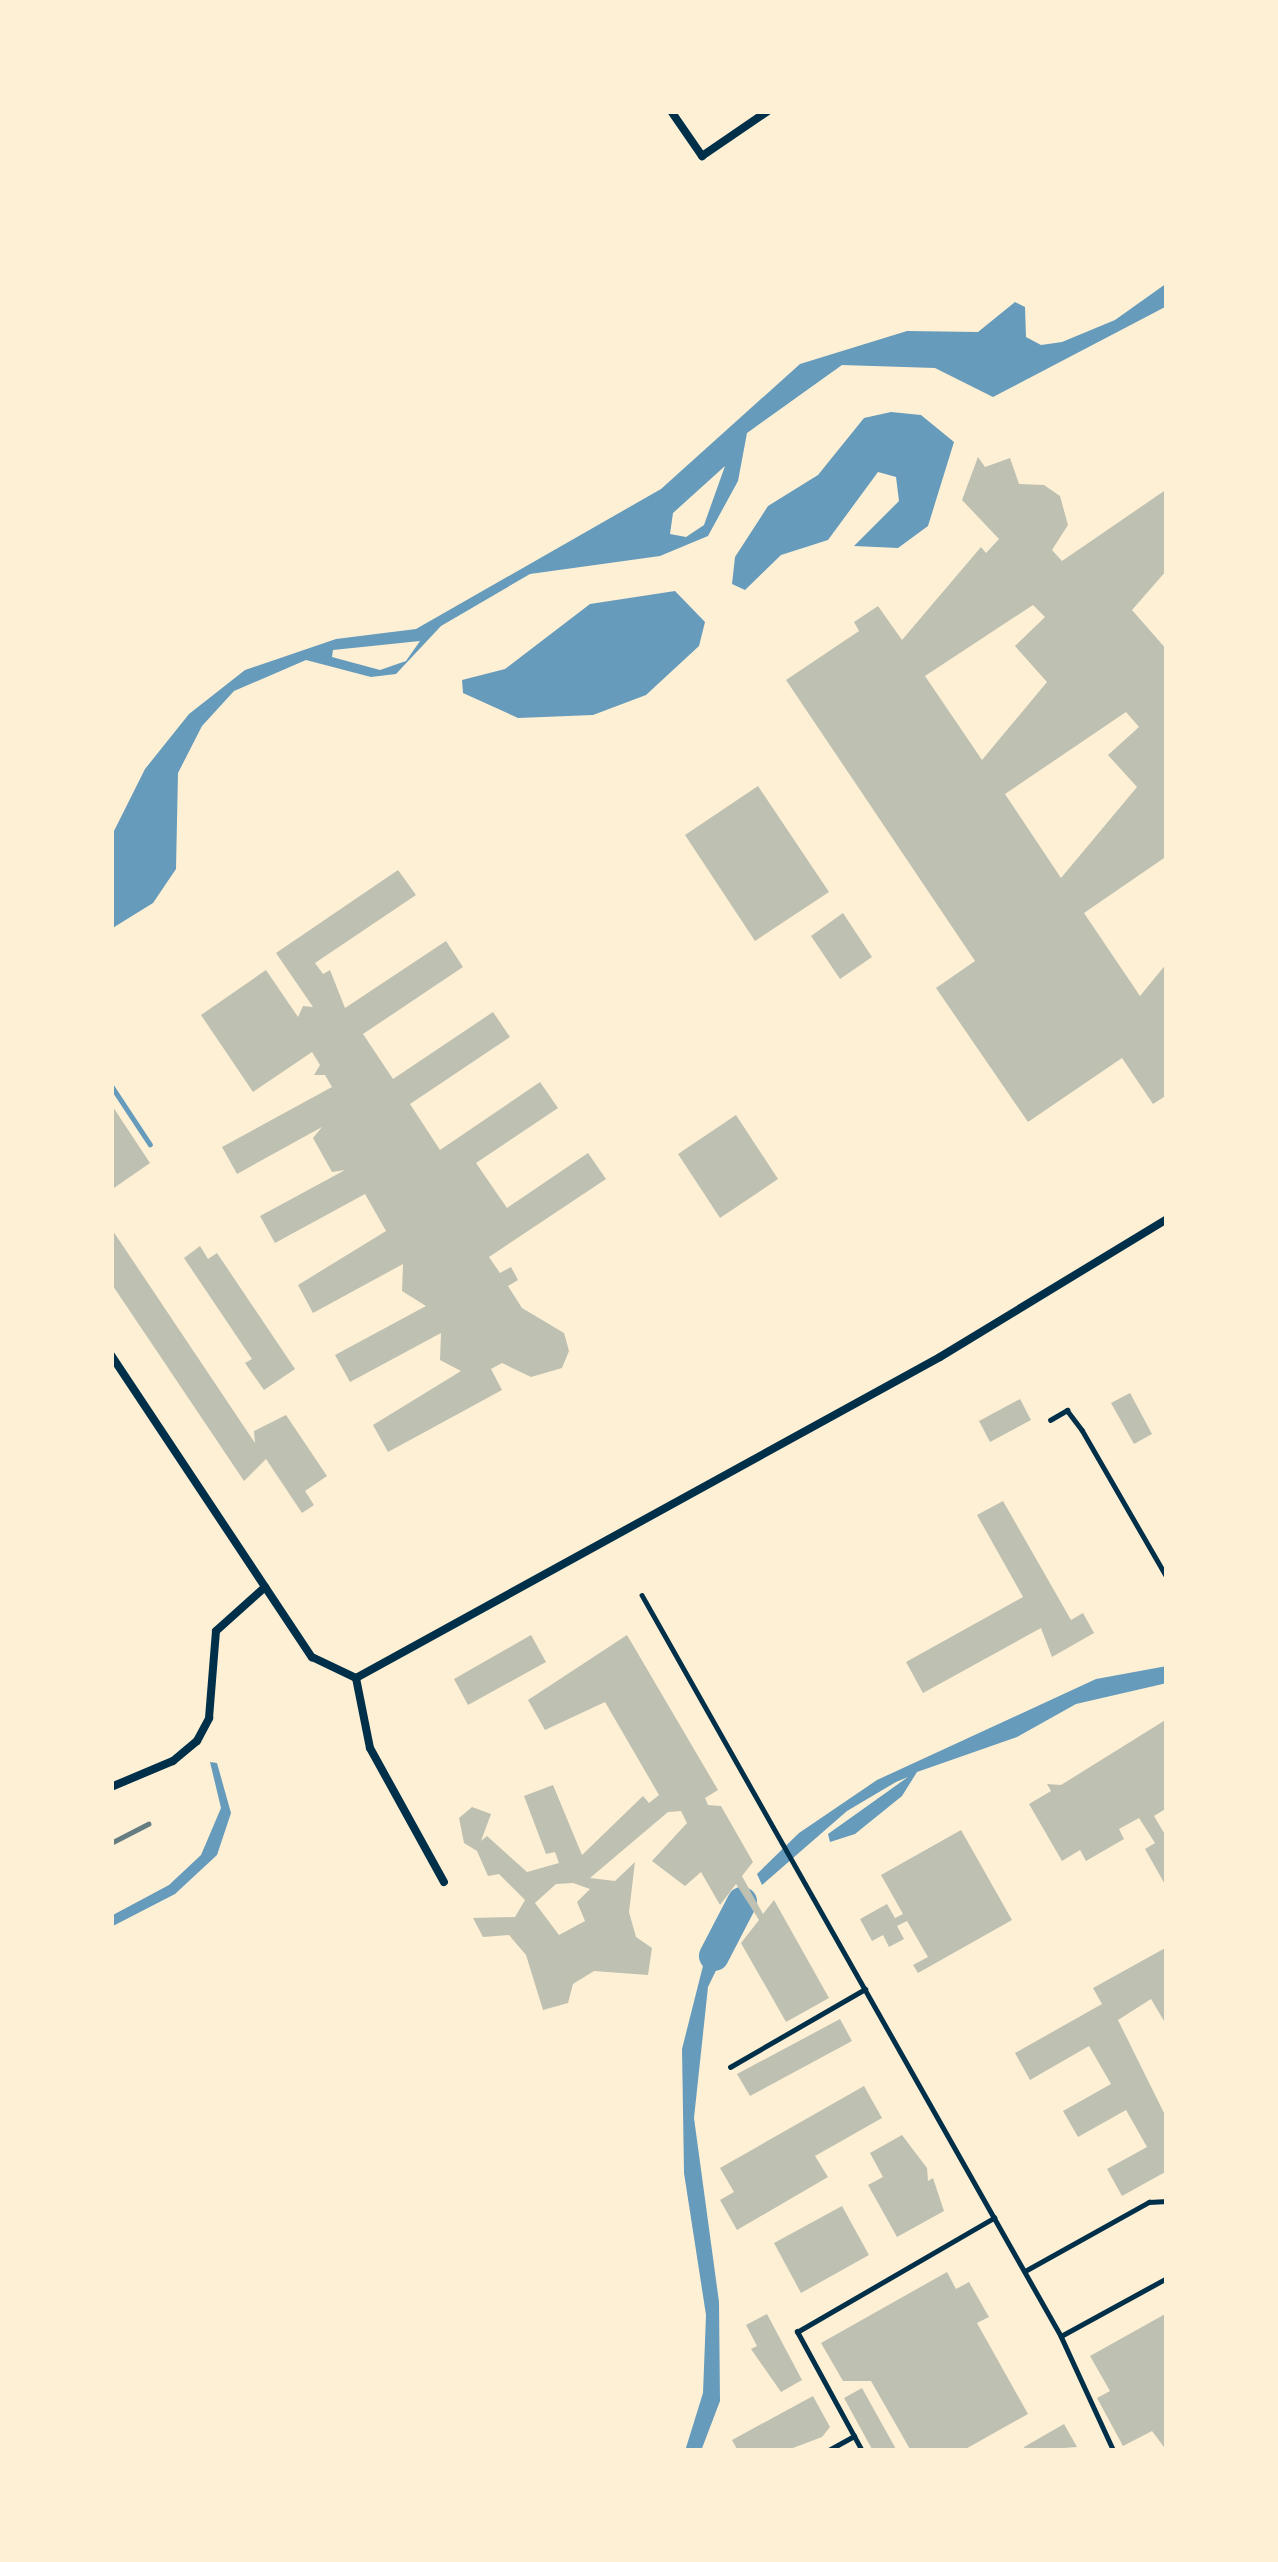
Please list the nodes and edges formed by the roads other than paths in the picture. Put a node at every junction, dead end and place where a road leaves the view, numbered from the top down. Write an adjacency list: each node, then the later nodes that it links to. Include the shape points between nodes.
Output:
1 (671, 111): 2 (street, via 702,156)
2 (769, 111)
3 (1167, 1219): 9 (street, via 940,1357)
4 (111, 1355): 7 (street)
5 (1050, 1420): 6 (lane, via 1067,1410)
6 (1167, 1576)
7 (266, 1587): 9 (street, via 312,1657); 10 (street, via 216,1631 209,1718 197,1741 173,1761)
8 (642, 1595): 12 (lane)
9 (356, 1678): 11 (street, via 370,1748)
10 (111, 1787)
11 (444, 1882)
12 (865, 1989): 13 (lane); 15 (lane)
13 (730, 2067)
14 (1167, 2201): 16 (lane, via 1149,2202)
15 (994, 2218): 16 (lane); 19 (lane, via 797,2332)
16 (1024, 2271): 18 (lane)
17 (1167, 2278): 18 (lane)
18 (1061, 2336): 22 (lane)
19 (854, 2436): 20 (lane); 21 (lane)
20 (827, 2451)
21 (862, 2451)
22 (1114, 2451)

